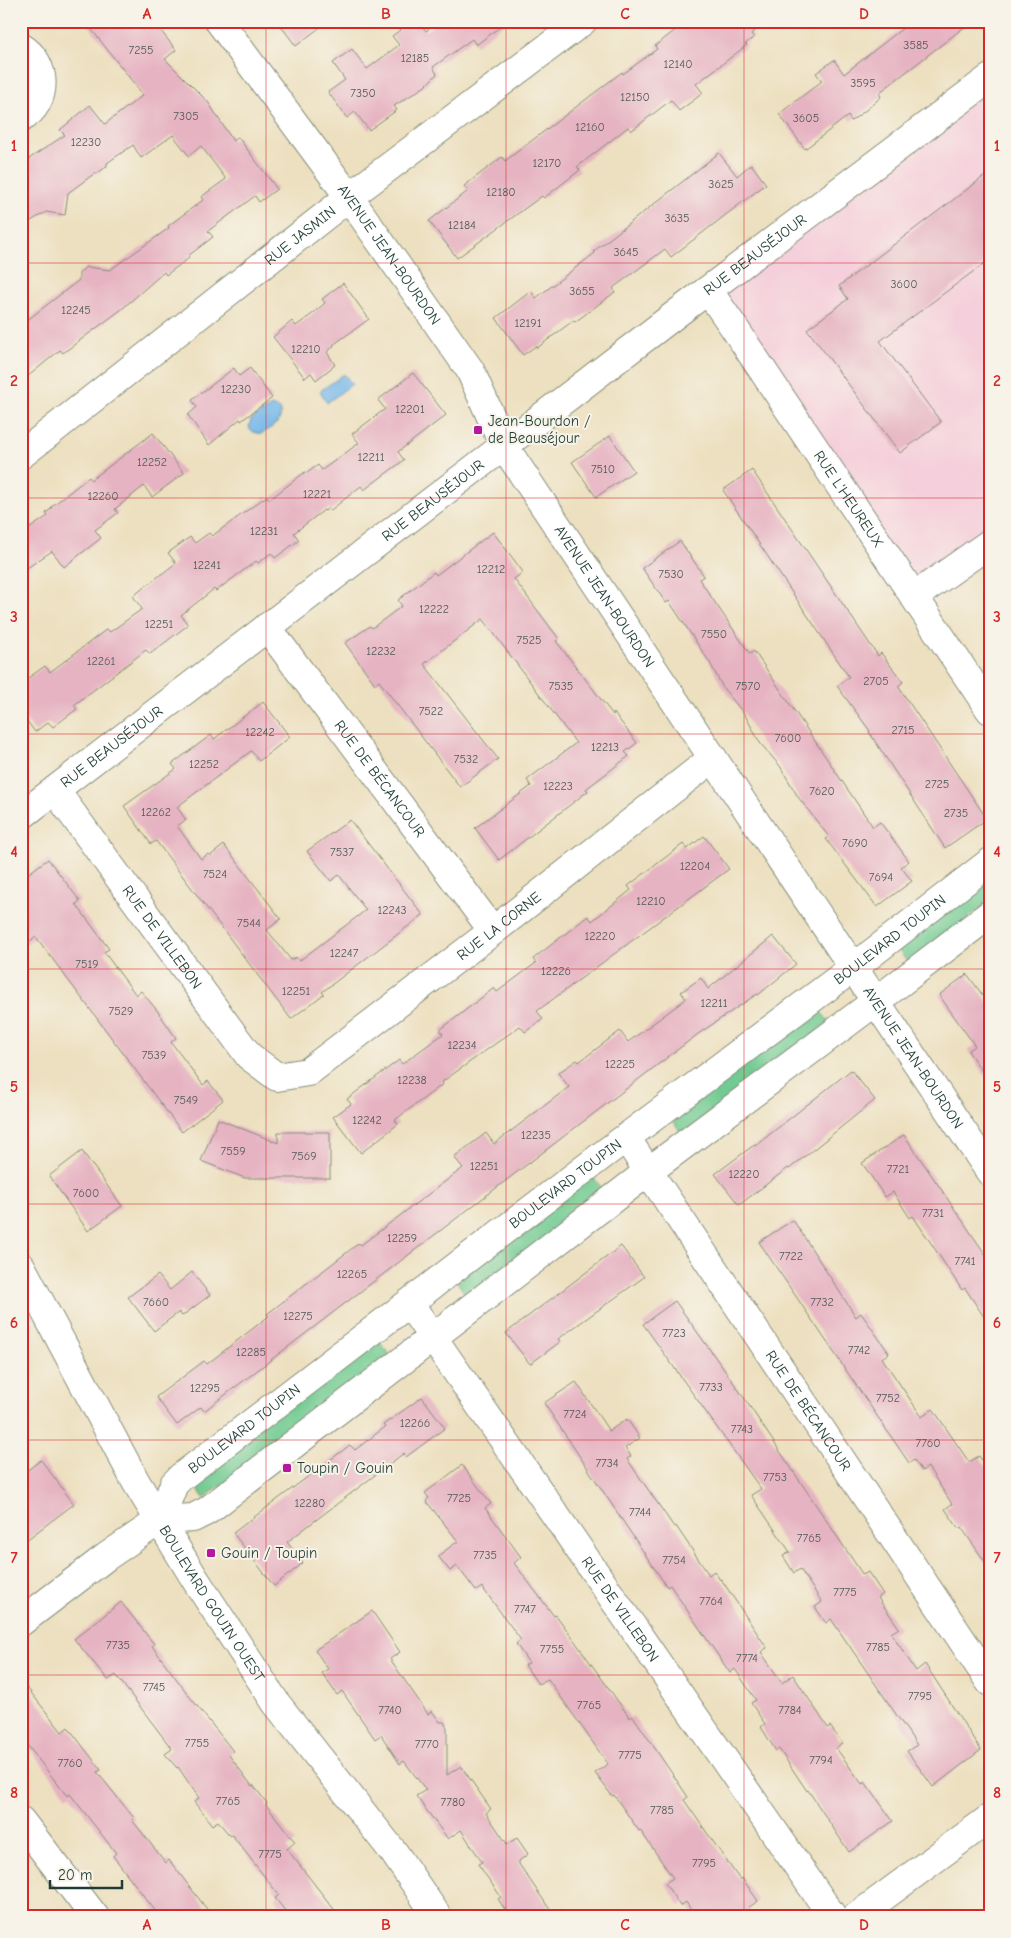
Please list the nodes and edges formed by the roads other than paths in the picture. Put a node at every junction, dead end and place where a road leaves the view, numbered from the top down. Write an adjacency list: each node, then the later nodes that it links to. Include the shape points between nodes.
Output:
1 (220, 21): 6 (street, AVENUE JEAN-BOURDON)
2 (583, 21): 6 (street, RUE JASMIN)
3 (21, 48): 5 (street, via 33,57 40,68 42,81 41,94 35,106)
4 (990, 78): 7 (street, RUE BEAUSÉJOUR)
5 (21, 118)
6 (349, 197): 8 (street, AVENUE JEAN-BOURDON, via 470,370); 9 (street, RUE JASMIN)
7 (708, 290): 8 (street, RUE BEAUSÉJOUR); 11 (street, RUE L'HEUREUX)
8 (504, 446): 12 (street, RUE BEAUSÉJOUR); 14 (street, AVENUE JEAN-BOURDON)
9 (21, 455)
10 (990, 543): 11 (street)
11 (915, 596): 13 (street, RUE L'HEUREUX)
12 (267, 627): 15 (street, RUE BEAUSÉJOUR); 19 (street, RUE DE BÉCANCOUR)
13 (990, 710)
14 (713, 758): 19 (street, RUE LA CORNE); 20 (street, AVENUE JEAN-BOURDON)
15 (55, 790): 16 (street, RUE BEAUSÉJOUR); 22 (street, RUE DE VILLEBON, via 249,1056)
16 (21, 816)
17 (990, 862): 20 (street, BOULEVARD TOUPIN)
18 (990, 914): 21 (street)
19 (493, 931): 22 (street, RUE LA CORNE, via 308,1072)
20 (853, 968): 21 (street, AVENUE JEAN-BOURDON); 23 (street, BOULEVARD TOUPIN)
21 (875, 1002): 24 (street); 25 (street, AVENUE JEAN-BOURDON)
22 (278, 1077)
23 (626, 1138): 24 (street, RUE DE BÉCANCOUR); 27 (street, BOULEVARD TOUPIN)
24 (649, 1171): 28 (street); 31 (street, RUE DE BÉCANCOUR)
25 (990, 1172)
26 (21, 1266): 29 (street, BOULEVARD GOUIN OUEST, via 136,1482)
27 (409, 1303): 28 (street, RUE DE VILLEBON); 29 (street, BOULEVARD TOUPIN, via 181,1477 174,1484)
28 (434, 1337): 29 (street, via 208,1511 193,1518); 36 (street, RUE DE VILLEBON)
29 (160, 1520): 30 (street); 35 (street, BOULEVARD GOUIN OUEST, via 276,1703 395,1854)
30 (21, 1622)
31 (990, 1682)
32 (990, 1818): 37 (street)
33 (21, 1820): 34 (street)
34 (95, 1917)
35 (438, 1917)
36 (833, 1917)
37 (856, 1917)

